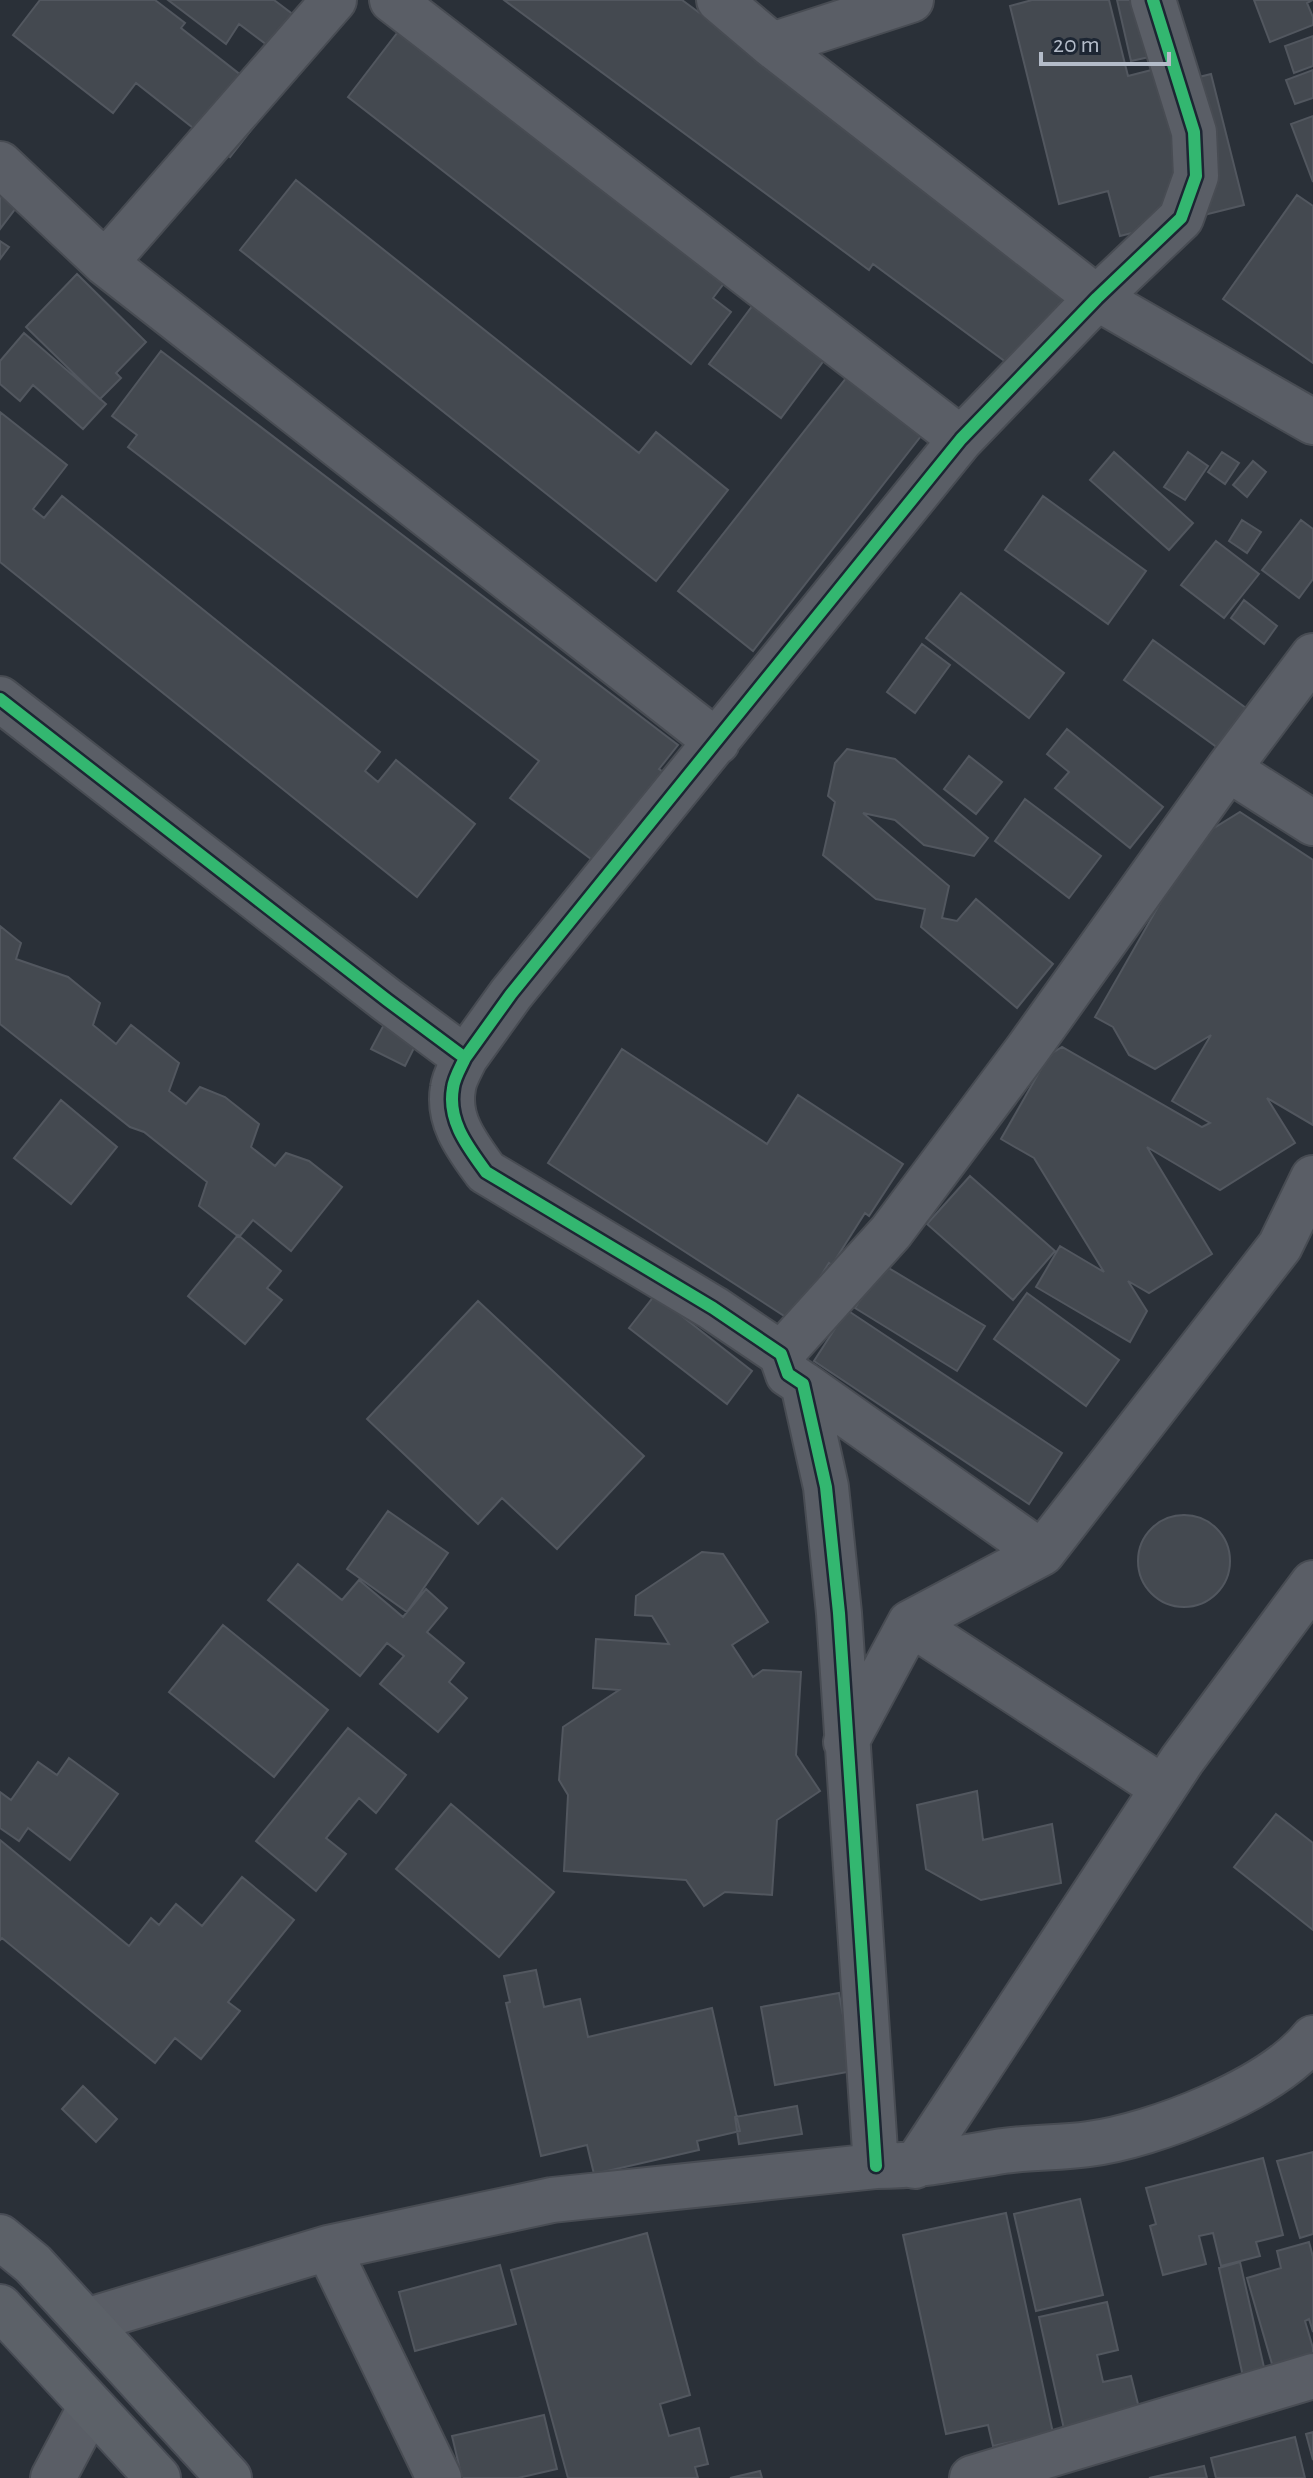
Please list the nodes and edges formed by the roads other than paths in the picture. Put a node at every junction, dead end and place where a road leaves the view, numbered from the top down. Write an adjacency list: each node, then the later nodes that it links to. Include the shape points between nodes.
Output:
1 (334, 0): 8 (street)
2 (392, 0): 11 (street)
3 (719, 0): 6 (street)
4 (911, 0): 6 (street)
5 (1153, 0): 9 (street, via 1194,132 1196,176 1181,218)
6 (772, 45): 9 (street)
7 (0, 164): 8 (street)
8 (105, 263): 14 (street)
9 (1097, 298): 10 (street); 11 (street)
10 (1313, 422)
11 (961, 439): 14 (street)
12 (1313, 656): 15 (street)
13 (0, 699): 17 (street)
14 (717, 742): 17 (street)
15 (1228, 769): 16 (street); 19 (street)
16 (1313, 823)
17 (465, 1058): 19 (street, via 453,1087 453,1111 462,1140 486,1172 713,1308)
18 (1313, 1178): 20 (street, via 1280,1246)
19 (792, 1369): 20 (street); 23 (street, via 826,1487)
20 (1042, 1553): 22 (street)
21 (1313, 1583): 24 (street)
22 (910, 1623): 23 (street); 24 (street)
23 (846, 1742): 26 (street)
24 (1163, 1788): 26 (street)
25 (1311, 2043): 26 (street, via 1254,2086 1177,2121 1091,2144)
26 (895, 2166): 28 (street, via 552,2200)
27 (0, 2237): 30 (main road)
28 (328, 2248): 30 (street); 36 (street)
29 (0, 2307): 32 (main road)
30 (86, 2321): 35 (main road)
31 (1313, 2376): 37 (street)
32 (91, 2406): 33 (street); 34 (main road)
33 (53, 2478)
34 (158, 2478)
35 (229, 2478)
36 (439, 2478)
37 (972, 2478)

